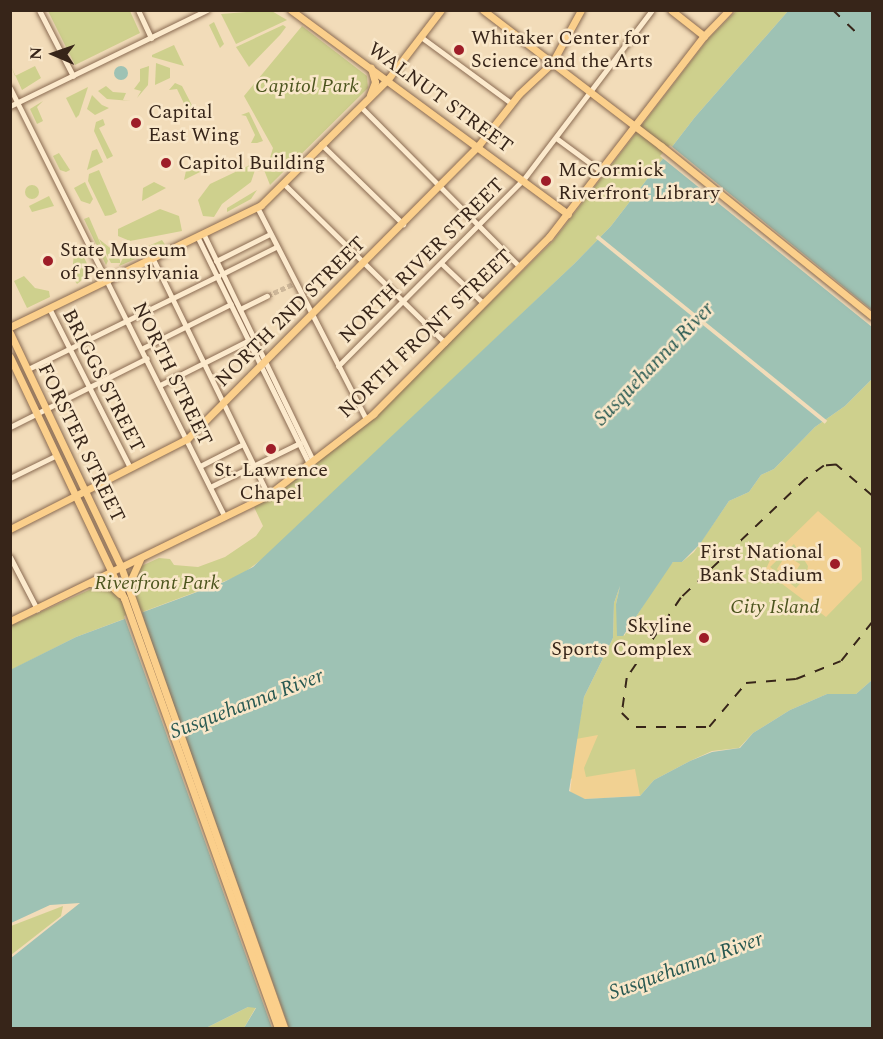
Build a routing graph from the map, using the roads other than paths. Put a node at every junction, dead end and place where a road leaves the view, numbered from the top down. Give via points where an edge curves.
1 (39, 10) edge
2 (138, 10) edge
3 (207, 10) edge
4 (291, 10) edge
5 (307, 10) edge
6 (441, 10) edge
7 (483, 10) edge
8 (581, 10) edge
9 (652, 10) edge
10 (670, 10) edge
11 (729, 10) edge
12 (301, 18) junction
13 (421, 36) junction
14 (704, 36) junction
15 (151, 38) junction
16 (552, 63) junction
17 (371, 68) junction
18 (73, 76) junction
19 (388, 79) junction
20 (10, 88) edge
21 (591, 91) junction
22 (368, 100) junction
23 (18, 103) junction
24 (511, 103) junction
25 (10, 106) edge
26 (361, 107) junction
27 (636, 127) junction
28 (556, 138) junction
29 (321, 144) junction
30 (478, 146) junction
31 (601, 171) junction
32 (523, 180) junction
33 (284, 184) junction
34 (440, 186) junction
35 (257, 207) junction
36 (568, 214) junction
37 (403, 224) junction
38 (480, 227) junction
39 (270, 234) junction
40 (200, 235) junction
41 (276, 247) junction
42 (153, 259) junction
43 (216, 261) junction
44 (364, 262) junction
45 (442, 264) junction
46 (519, 266) junction
47 (220, 275) junction
48 (109, 280) junction
49 (267, 296) tunnel mouth
50 (172, 299) junction
51 (403, 303) junction
52 (483, 303) junction
53 (231, 304) junction
54 (50, 308) junction
55 (240, 309) junction
56 (311, 315) junction
57 (873, 316) edge
58 (129, 320) junction
59 (10, 327) edge
60 (184, 327) junction
61 (10, 333) edge
62 (249, 340) junction
63 (446, 343) junction
64 (70, 348) junction
65 (142, 348) junction
66 (10, 357) edge
67 (147, 358) junction
68 (203, 363) junction
69 (263, 363) junction
70 (338, 366) junction
71 (28, 369) junction
72 (160, 385) junction
73 (90, 387) junction
74 (223, 403) junction
75 (47, 409) junction
76 (38, 414) junction
77 (366, 419) junction
78 (10, 427) edge
79 (187, 439) junction
80 (300, 443) junction
81 (243, 444) junction
82 (58, 454) junction
83 (311, 462) junction
84 (254, 465) junction
85 (200, 466) junction
86 (130, 468) junction
87 (10, 478) edge
88 (210, 487) junction
89 (87, 490) junction
90 (78, 495) junction
91 (268, 495) junction
92 (224, 516) junction
93 (10, 529) edge
94 (10, 557) edge
95 (142, 557) junction
96 (121, 567) junction
97 (113, 571) junction
98 (87, 584) junction
99 (127, 595) junction
100 (131, 606) junction
101 (37, 609) junction
102 (10, 621) edge
103 (278, 1029) edge
104 (284, 1029) edge

1 - 18 street
2 - 15 street
3 - 15 street
4 - 12 main road, WALNUT STREET
5 - 12 main road
6 - 13 main road
7 - 16 main road
8 - 16 main road, NORTH 2ND STREET
9 - 21 street, NORTH RIVER STREET
10 - 14 main road
11 - 14 main road, NORTH FRONT STREET
12 - 17 main road, WALNUT STREET
13 - 19 main road
13 - 24 street
14 - 27 main road, NORTH FRONT STREET
15 - 18 street
16 - 21 main road
16 - 24 main road, NORTH 2ND STREET
17 - 19 main road, WALNUT STREET
17 - 22 main road via 375,82
18 - 23 street
19 - 22 main road
19 - 30 main road, WALNUT STREET
20 - 23 street, NORTH STREET
21 - 27 main road
21 - 28 street, NORTH RIVER STREET
22 - 26 main road
23 - 25 street
23 - 48 street, NORTH STREET via 102,278
24 - 30 main road, NORTH 2ND STREET
26 - 29 main road
26 - 34 street
27 - 31 main road, NORTH FRONT STREET
27 - 57 main road
28 - 31 street
28 - 32 street, NORTH RIVER STREET
29 - 33 main road
29 - 37 street
30 - 32 main road, WALNUT STREET
30 - 34 main road, NORTH 2ND STREET
31 - 36 main road, NORTH FRONT STREET
32 - 36 main road, WALNUT STREET
32 - 38 street, NORTH RIVER STREET
33 - 35 main road
33 - 44 street
34 - 37 main road, NORTH 2ND STREET
34 - 38 street
35 - 39 street
35 - 40 main road
36 - 46 main road, NORTH FRONT STREET
37 - 44 main road, NORTH 2ND STREET
38 - 45 street, NORTH RIVER STREET
38 - 46 street
39 - 41 street
39 - 43 street
40 - 42 main road
40 - 43 street
40 - 47 street
41 - 47 street
41 - 56 street
42 - 48 main road
42 - 50 street
43 - 47 street
44 - 51 street
44 - 56 main road, NORTH 2ND STREET
45 - 51 street, NORTH RIVER STREET
45 - 52 street
46 - 52 main road, NORTH FRONT STREET
47 - 50 street
47 - 53 street
47 - 55 street
48 - 54 main road
48 - 58 street, NORTH STREET
49 - 55 street
50 - 58 street
50 - 60 street
51 - 63 street
51 - 70 street, NORTH RIVER STREET
52 - 63 main road, NORTH FRONT STREET
53 - 60 street
53 - 62 street
54 - 59 main road
54 - 64 street, BRIGGS STREET
55 - 69 street
56 - 69 main road, NORTH 2ND STREET
56 - 70 street
58 - 64 street
58 - 65 street, NORTH STREET
60 - 65 street
60 - 68 street
61 - 71 main road, FORSTER STREET
62 - 68 street
62 - 69 street
63 - 77 main road, NORTH FRONT STREET
64 - 71 street
64 - 73 street, BRIGGS STREET
65 - 67 street, NORTH STREET
66 - 76 main road, FORSTER STREET
67 - 72 street, NORTH STREET
67 - 73 street
68 - 72 street
68 - 74 street
69 - 74 main road, NORTH 2ND STREET
69 - 80 street
69 - 83 street
70 - 77 street
71 - 75 main road, FORSTER STREET
72 - 79 street, NORTH STREET
73 - 75 street
73 - 86 street, BRIGGS STREET
74 - 79 main road, NORTH 2ND STREET
74 - 81 street
75 - 76 street
75 - 89 main road, FORSTER STREET
76 - 78 street
76 - 82 main road, FORSTER STREET
77 - 83 main road, NORTH FRONT STREET
79 - 85 street, NORTH STREET
79 - 86 main road, NORTH 2ND STREET
80 - 83 street
80 - 84 street
81 - 84 street
81 - 85 street
82 - 87 street
82 - 90 main road, FORSTER STREET
83 - 91 main road, NORTH FRONT STREET
84 - 88 street
84 - 91 street
85 - 88 street, NORTH STREET
86 - 89 main road, NORTH 2ND STREET
88 - 92 street, NORTH STREET
89 - 90 main road, NORTH 2ND STREET
89 - 96 main road, FORSTER STREET
90 - 93 main road, NORTH 2ND STREET
90 - 97 main road, FORSTER STREET
91 - 92 main road, NORTH FRONT STREET
92 - 95 main road, NORTH FRONT STREET
94 - 101 street
95 - 96 main road, NORTH FRONT STREET
95 - 99 main road via 130,574
96 - 97 main road, NORTH FRONT STREET
96 - 99 main road, FORSTER STREET
97 - 98 main road, NORTH FRONT STREET
97 - 99 main road, FORSTER STREET
98 - 99 main road via 111,586
98 - 101 main road, NORTH FRONT STREET
99 - 100 main road
100 - 103 main road
100 - 104 main road
101 - 102 main road, NORTH FRONT STREET

